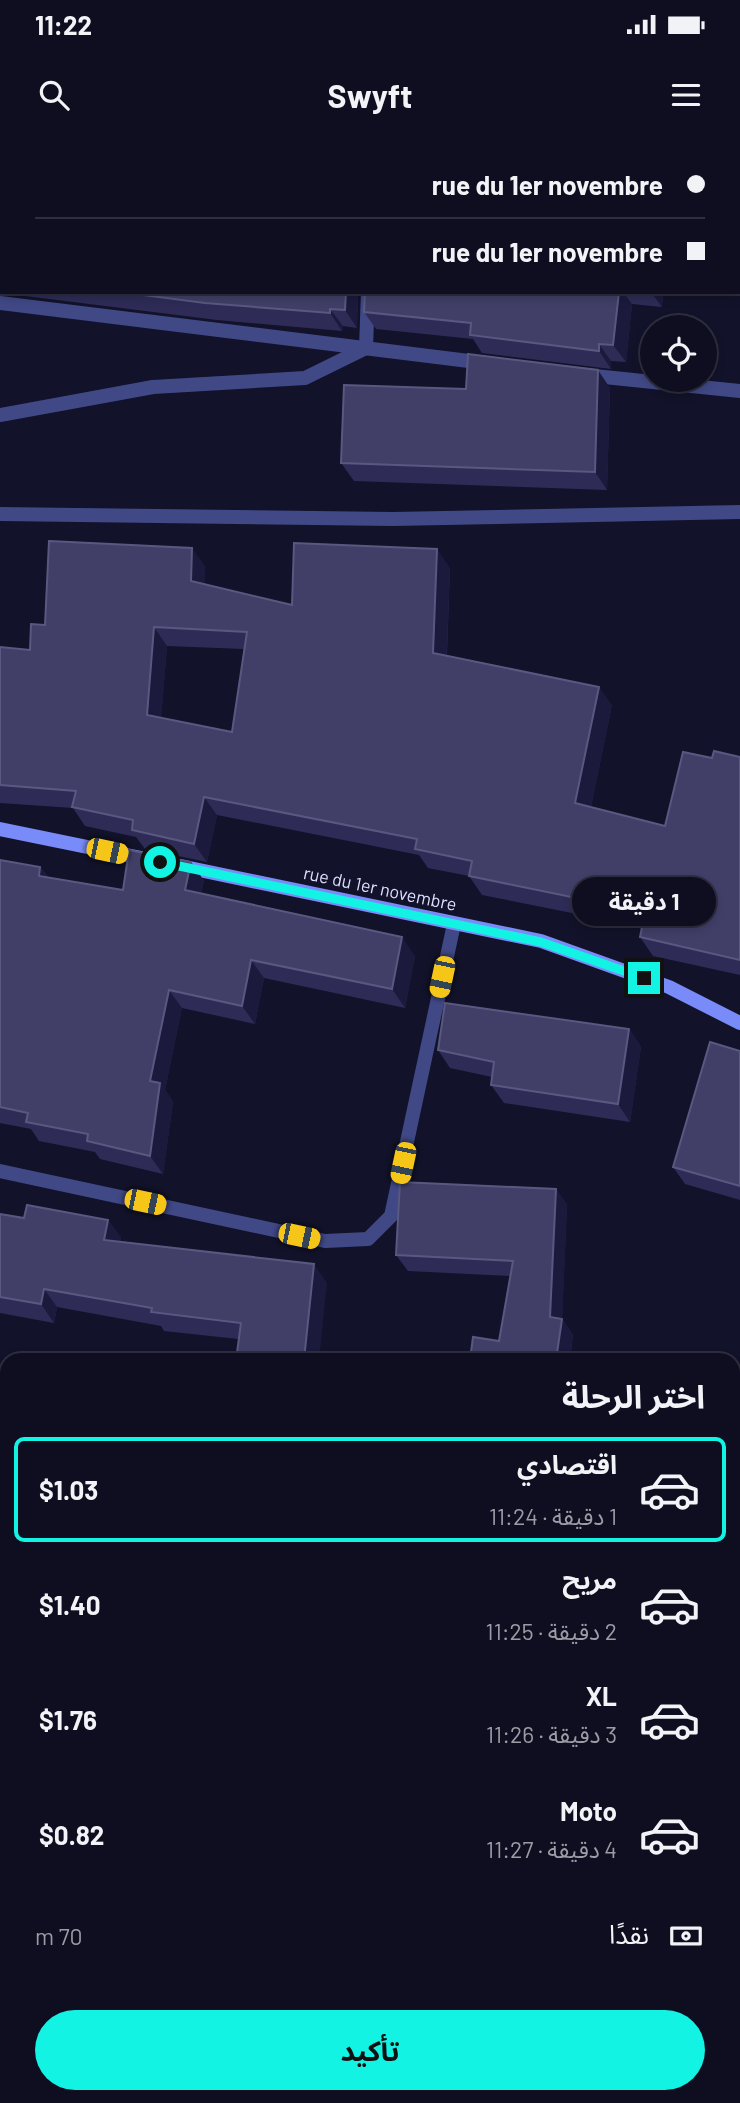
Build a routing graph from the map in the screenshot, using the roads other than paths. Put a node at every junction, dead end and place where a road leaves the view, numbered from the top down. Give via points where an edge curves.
1 (369, 294) edge
2 (0, 303) edge
3 (366, 348) junction
4 (505, 365) edge
5 (574, 374) edge
6 (740, 391) edge
7 (0, 415) edge
8 (740, 512) edge
9 (0, 514) edge
10 (0, 829) edge
11 (454, 924) junction
12 (740, 1023) edge
13 (0, 1171) edge

1 - 3 street
2 - 3 street
3 - 4 street
3 - 7 street via 305,378 153,387
5 - 6 street
8 - 9 street via 393,519
10 - 11 main road, rue du 1er novembre
11 - 12 main road, rue du 1er novembre via 541,942 669,986
11 - 13 street via 391,1216 368,1239 325,1241

